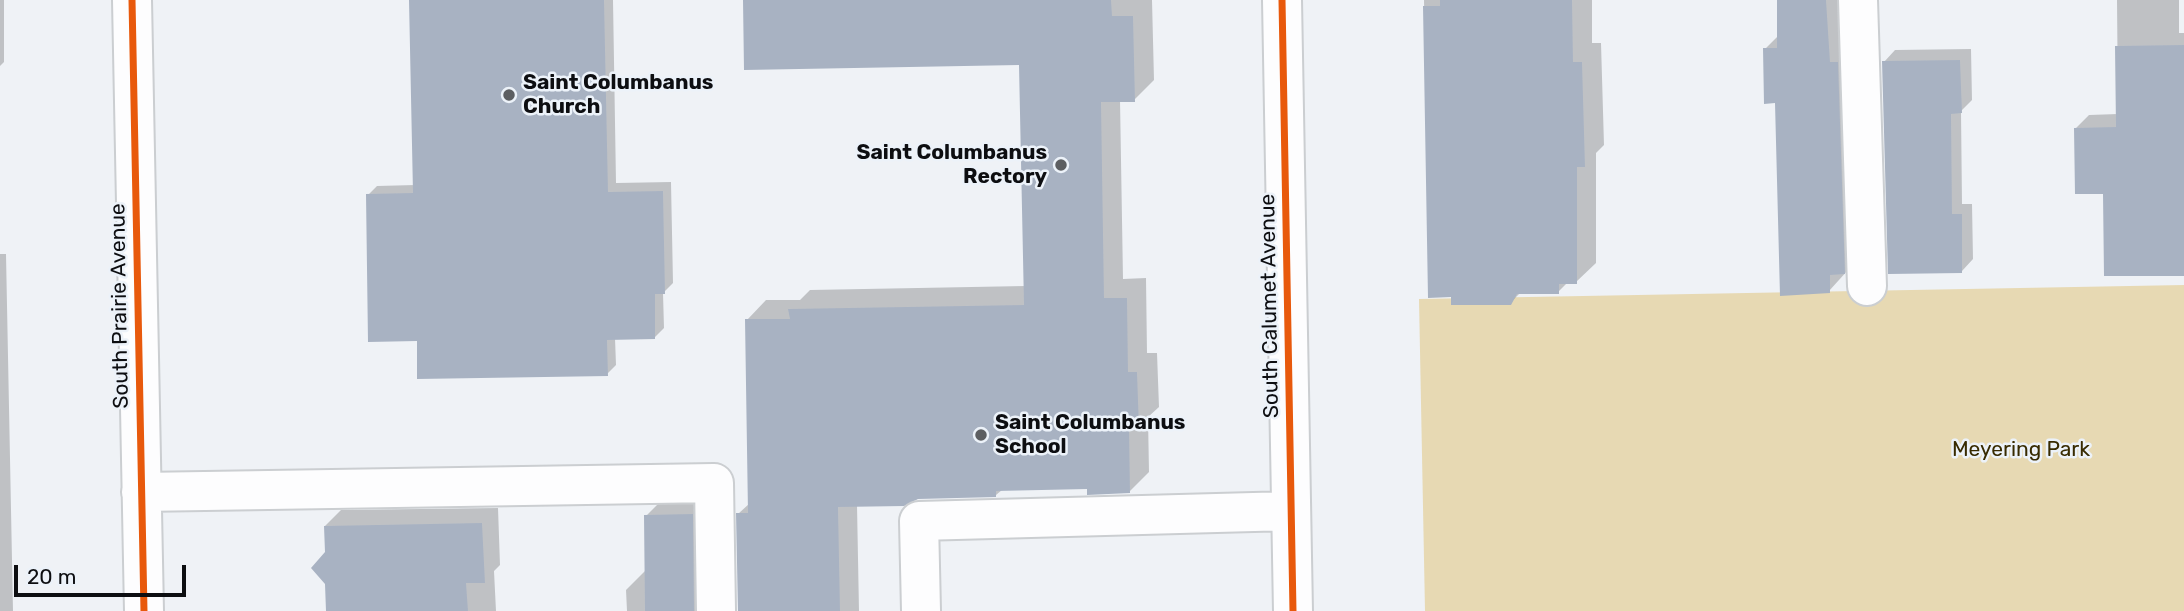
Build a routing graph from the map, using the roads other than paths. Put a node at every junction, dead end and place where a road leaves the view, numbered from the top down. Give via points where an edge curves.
1 (132, 0) edge
2 (1282, 0) edge
3 (1858, 0) edge
4 (1867, 286) dead end
5 (141, 492) junction
6 (1291, 511) junction
7 (144, 611) edge
8 (716, 611) edge
9 (921, 611) edge
10 (1293, 611) edge

1 - 5 street, South Prairie Avenue
2 - 6 street, South Calumet Avenue
3 - 4 street
5 - 7 street, South Prairie Avenue
5 - 8 street via 714,483
6 - 9 street via 919,521
6 - 10 street, South Calumet Avenue

